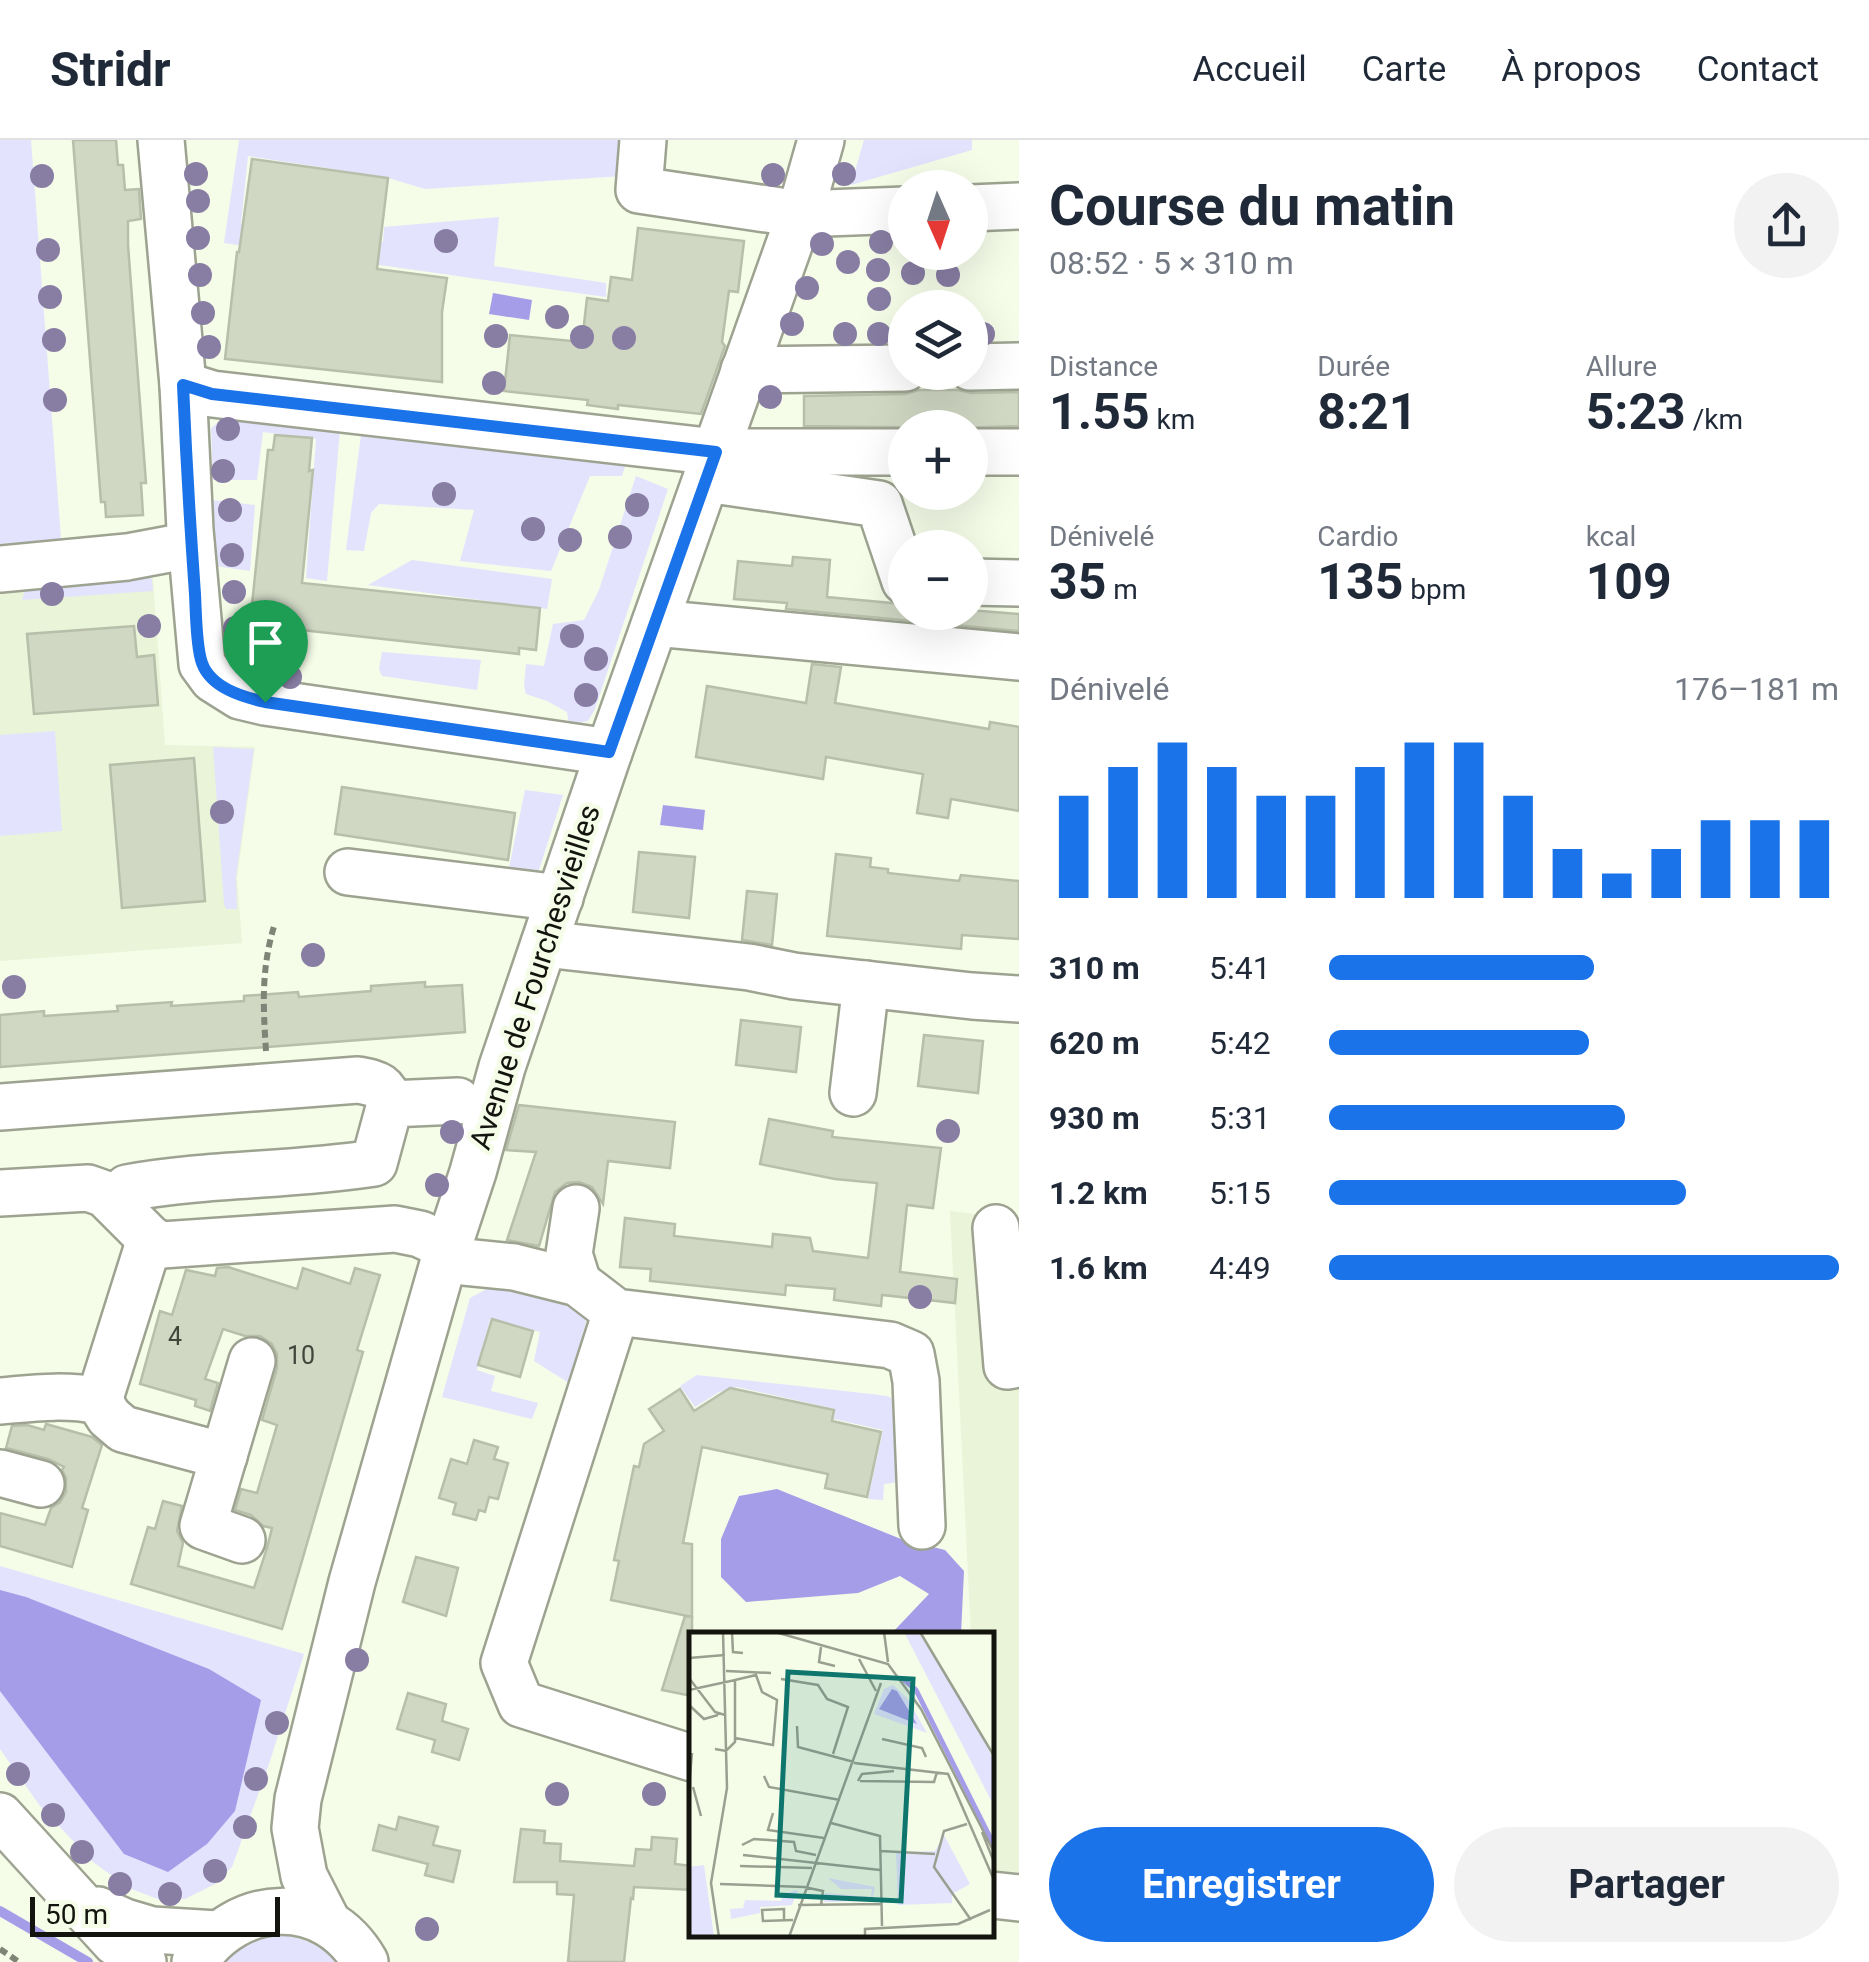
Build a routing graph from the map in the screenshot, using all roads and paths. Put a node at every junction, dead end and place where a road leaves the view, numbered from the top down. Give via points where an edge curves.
1 (161, 140) edge
2 (643, 140) edge
3 (821, 140) edge
4 (1019, 206) edge
5 (988, 207) edge
6 (888, 211) edge
7 (800, 214) junction
8 (1019, 366) edge
9 (988, 367) edge
10 (888, 368) edge
11 (744, 370) junction
12 (183, 385) junction
13 (988, 452) edge
14 (1019, 452) edge
15 (888, 453) edge
16 (711, 466) junction
17 (888, 531) edge
18 (191, 544) junction
19 (0, 569) edge
20 (988, 582) edge
21 (1019, 583) edge
22 (655, 623) junction
23 (1019, 657) edge
24 (609, 752) junction
25 (348, 872) dead end
26 (560, 898) junction
27 (275, 923) dead end
28 (544, 944) junction
29 (866, 984) junction
30 (1019, 999) edge
31 (266, 1067) dead end
32 (854, 1093) dead end
33 (458, 1101) dead end
34 (390, 1104) junction
35 (0, 1107) edge
36 (0, 1193) edge
37 (117, 1204) junction
38 (576, 1208) dead end
39 (996, 1228) dead end
40 (150, 1239) junction
41 (446, 1253) junction
42 (578, 1283) junction
43 (616, 1312) junction
44 (252, 1362) dead end
45 (1019, 1364) edge
46 (0, 1401) edge
47 (99, 1401) junction
48 (224, 1456) junction
49 (922, 1526) dead end
50 (242, 1540) dead end
51 (689, 1757) edge
52 (0, 1816) edge
53 (295, 1828) junction
54 (72, 1895) junction
55 (994, 1895) edge
56 (1019, 1898) edge
57 (256, 1914) junction
58 (328, 1924) junction
59 (206, 1948) edge
60 (0, 1950) edge
61 (20, 1962) edge
62 (144, 1962) edge
63 (365, 1962) edge

1 - 12 street
2 - 7 street via 639,190
3 - 7 street, Avenue de Fourchesvieilles
4 - 5 street
6 - 7 street
7 - 11 street, Avenue de Fourchesvieilles
8 - 9 street
10 - 11 street
11 - 16 street, Avenue de Fourchesvieilles
12 - 16 street
12 - 18 street
13 - 14 street
15 - 16 street
16 - 17 street via 879,504
16 - 22 street, Avenue de Fourchesvieilles
18 - 19 street
18 - 24 street via 202,664 212,679 240,696
20 - 21 street
22 - 23 street
22 - 24 street, Avenue de Fourchesvieilles
24 - 26 street, Avenue de Fourchesvieilles
25 - 26 street
26 - 28 street, Avenue de Fourchesvieilles
27 - 31 path via 262,995
28 - 29 street
28 - 41 street, Avenue de Fourchesvieilles
29 - 30 street
29 - 32 street
33 - 34 street
34 - 35 street via 386,1091 358,1080
34 - 37 street via 374,1162 167,1181 128,1188
36 - 37 street via 88,1188
37 - 40 street
38 - 42 street via 569,1254
39 - 45 street via 1008,1366
40 - 41 street via 162,1245 395,1229 420,1234
40 - 47 street
41 - 42 street
41 - 53 street, Avenue de Fourchesvieilles via 352,1582
42 - 43 street
43 - 49 street via 890,1344 910,1354
43 - 51 street via 504,1662 520,1704
44 - 48 street
46 - 47 street
47 - 48 street via 123,1429
48 - 50 street via 203,1526
52 - 54 street
53 - 57 street, Avenue de Fourchesvieilles
53 - 58 street, Avenue de Fourchesvieilles via 304,1876
54 - 59 street via 101,1912
54 - 62 street via 115,1942
55 - 56 street
57 - 58 street via 306,1914
57 - 59 street via 235,1922
58 - 63 street
60 - 61 path

